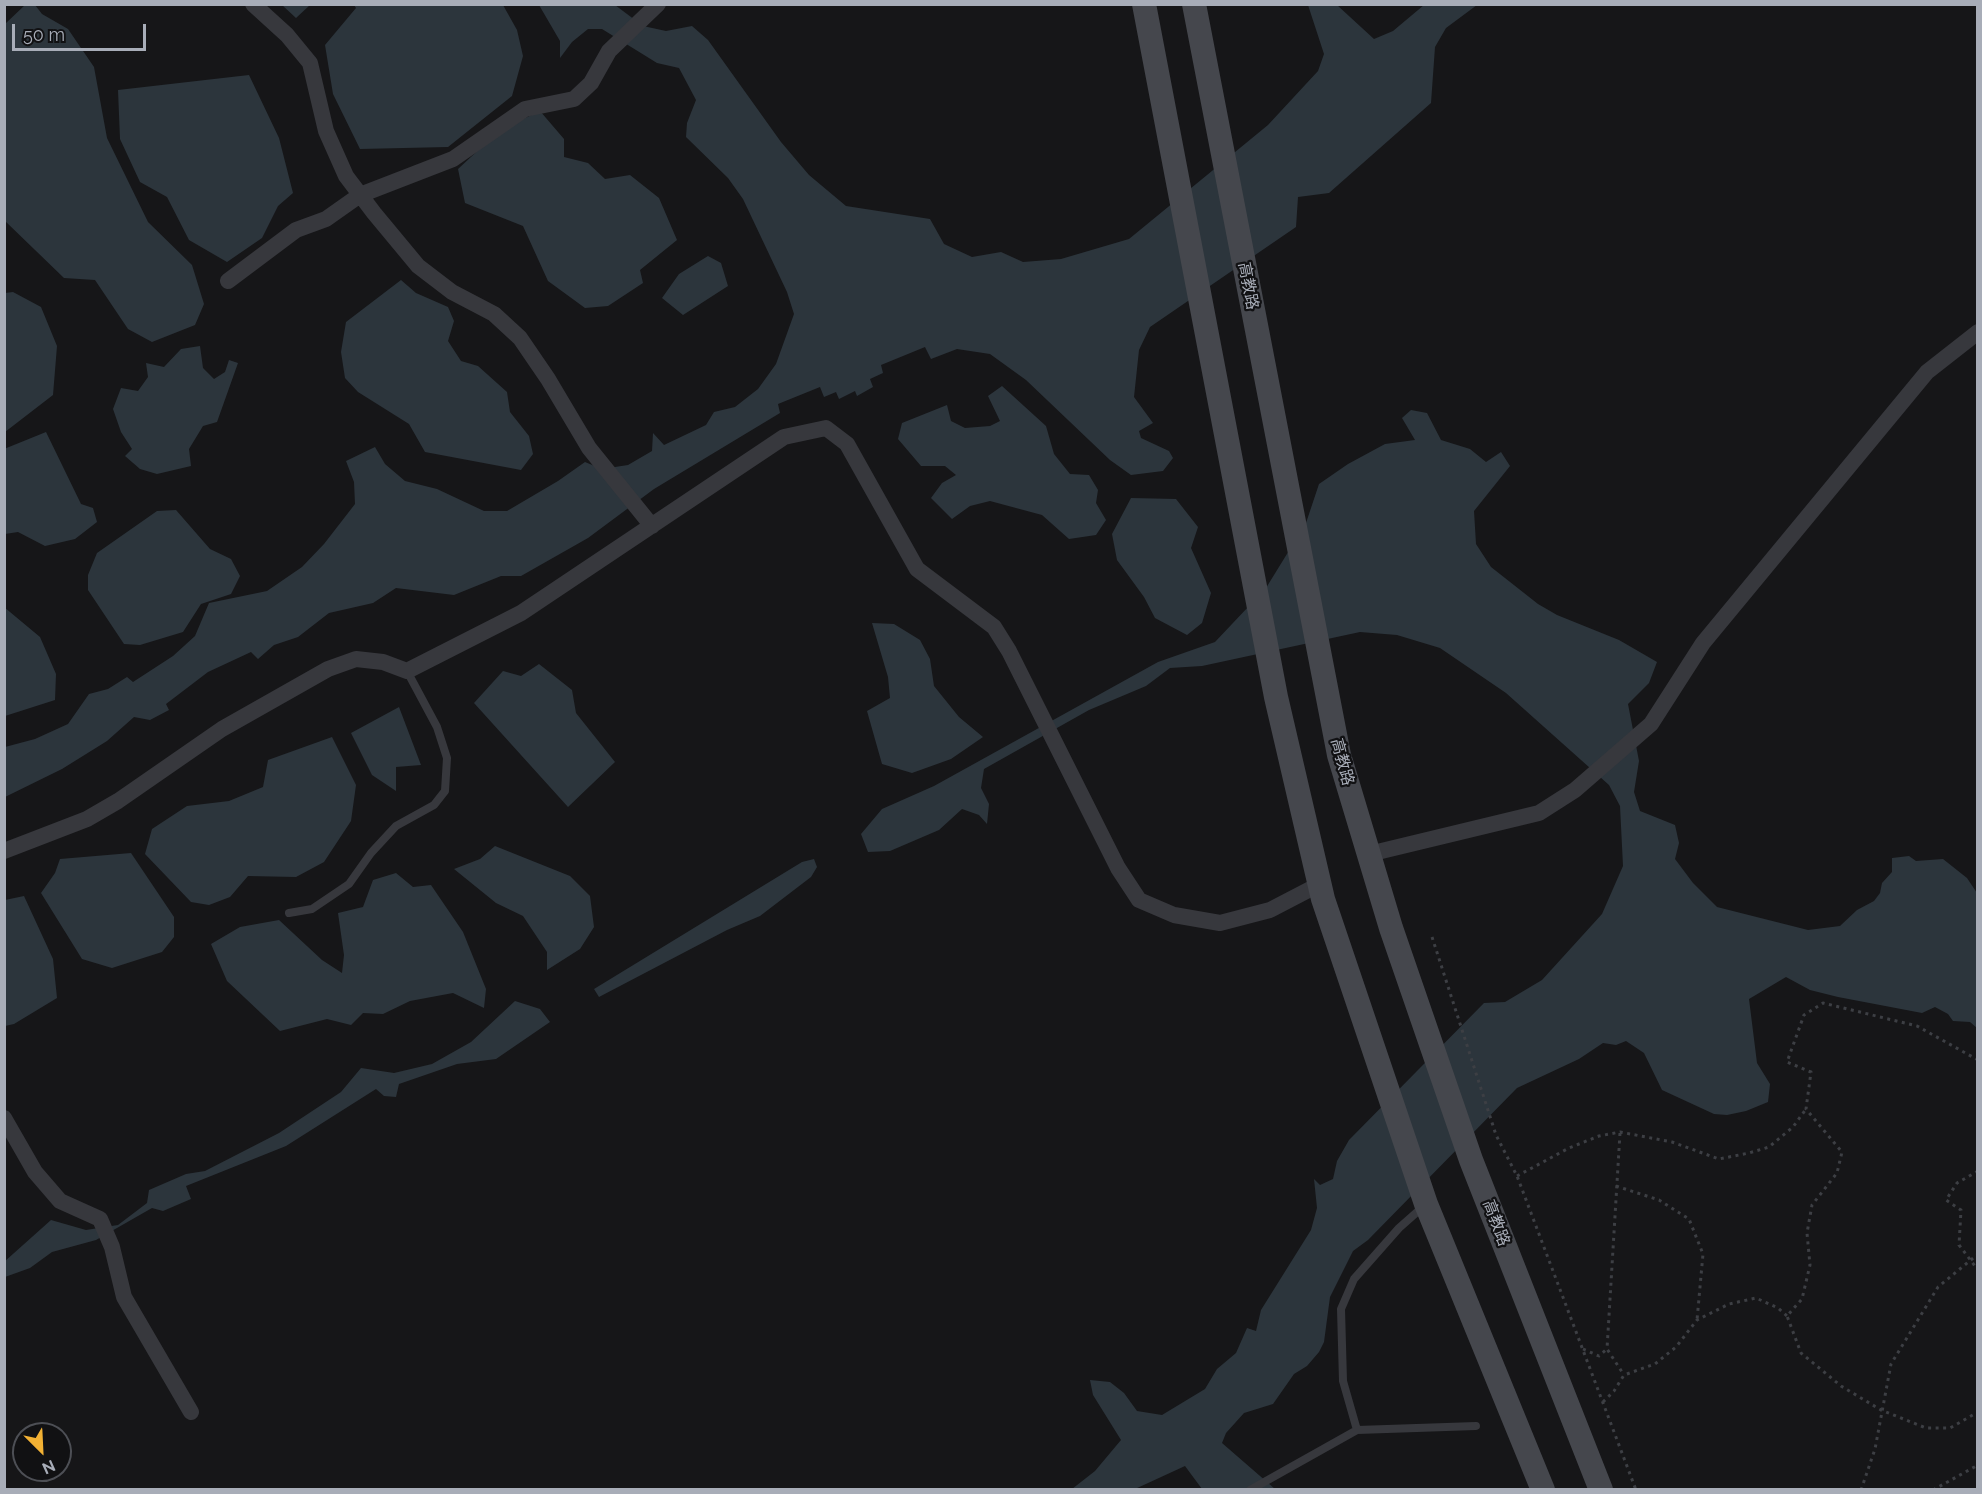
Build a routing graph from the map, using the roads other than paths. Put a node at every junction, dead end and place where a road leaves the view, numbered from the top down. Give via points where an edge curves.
1 (253, 4) edge
2 (658, 4) edge
3 (1144, 4) edge
4 (1194, 4) edge
5 (360, 195) junction
6 (228, 281) dead end
7 (1977, 332) edge
8 (652, 526) junction
9 (406, 671) junction
10 (4, 851) edge
11 (1369, 854) junction
12 (1320, 884) junction
13 (290, 913) dead end
14 (4, 1118) edge
15 (1426, 1204) junction
16 (191, 1412) dead end
17 (1476, 1426) dead end
18 (1357, 1430) junction
19 (1250, 1490) edge
20 (1543, 1490) edge
21 (1601, 1490) edge

1 - 5 street via 310,63 326,132 346,176
2 - 5 street via 609,51 591,83 574,99 525,109 453,159
3 - 12 main road via 1276,697
4 - 11 main road, 高教路 via 1339,754
5 - 6 street via 326,219 296,230
5 - 8 street via 418,266 452,292 494,314 520,339 589,448
7 - 11 street via 1927,372 1912,390 1703,643 1651,724 1575,790 1539,813
8 - 9 street via 521,613
8 - 12 street via 784,437 826,428 847,444 917,569 994,627 1010,651 1118,868 1139,900 1174,915 1220,923 1270,910
9 - 10 street via 384,662 356,659 328,669 222,729 87,819
9 - 13 lane via 437,726 447,758 445,791 434,805 396,826 349,884 312,909
11 - 21 main road, 高教路 via 1471,1160
12 - 15 main road via 1373,1054
14 - 16 street via 35,1172 60,1201 100,1218 112,1247 124,1297
15 - 18 lane via 1354,1279 1341,1309 1343,1381
15 - 20 main road
17 - 18 lane
18 - 19 lane

